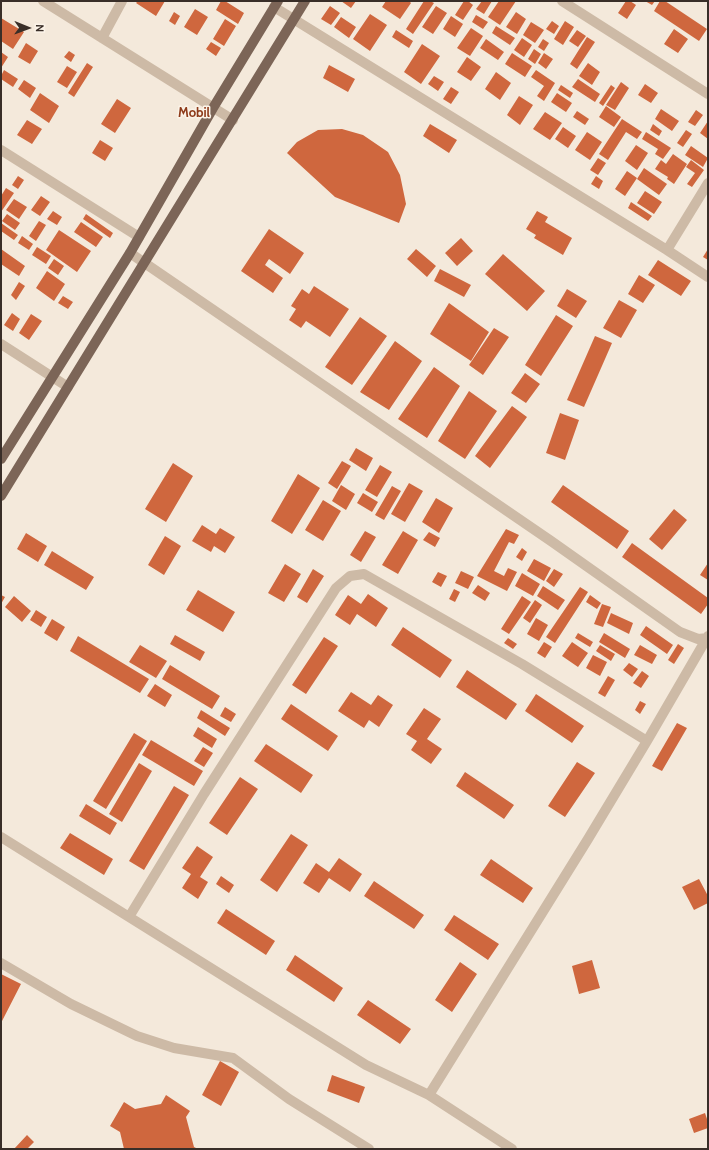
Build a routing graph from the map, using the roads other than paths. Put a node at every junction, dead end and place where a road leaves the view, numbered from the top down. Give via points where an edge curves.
1 (43, 1) edge
2 (122, 1) edge
3 (305, 1) edge
4 (562, 1) edge
5 (276, 4) edge
6 (294, 19) junction
7 (102, 38) junction
8 (708, 94) edge
9 (213, 108) junction
10 (233, 120) junction
11 (1, 150) edge
12 (708, 184) edge
13 (139, 237) junction
14 (667, 250) junction
15 (130, 253) junction
16 (145, 262) junction
17 (708, 277) edge
18 (1, 344) edge
19 (53, 377) junction
20 (68, 387) junction
21 (1, 459) edge
22 (1, 496) edge
23 (707, 638) edge
24 (648, 741) junction
25 (1, 837) edge
26 (129, 917) junction
27 (1, 963) edge
28 (429, 1095) junction
29 (369, 1149) edge
30 (512, 1149) edge

1 - 7 street
2 - 7 street
3 - 6 main road
4 - 8 street
5 - 6 street
5 - 9 main road
6 - 10 main road
6 - 14 street
7 - 9 street
9 - 10 street
9 - 13 main road
10 - 16 main road
11 - 13 street
12 - 14 street
13 - 15 main road
14 - 17 street
15 - 16 street
15 - 19 main road
16 - 20 main road
16 - 23 street via 680,632 698,639
18 - 19 street
19 - 20 street
19 - 21 main road
20 - 22 main road
23 - 24 street
24 - 26 street via 522,664 364,574 350,576 336,588 204,794
24 - 28 street
25 - 26 street
26 - 28 street via 366,1065
27 - 29 street via 71,1004 137,1036 174,1048 233,1058 289,1099
28 - 30 street

